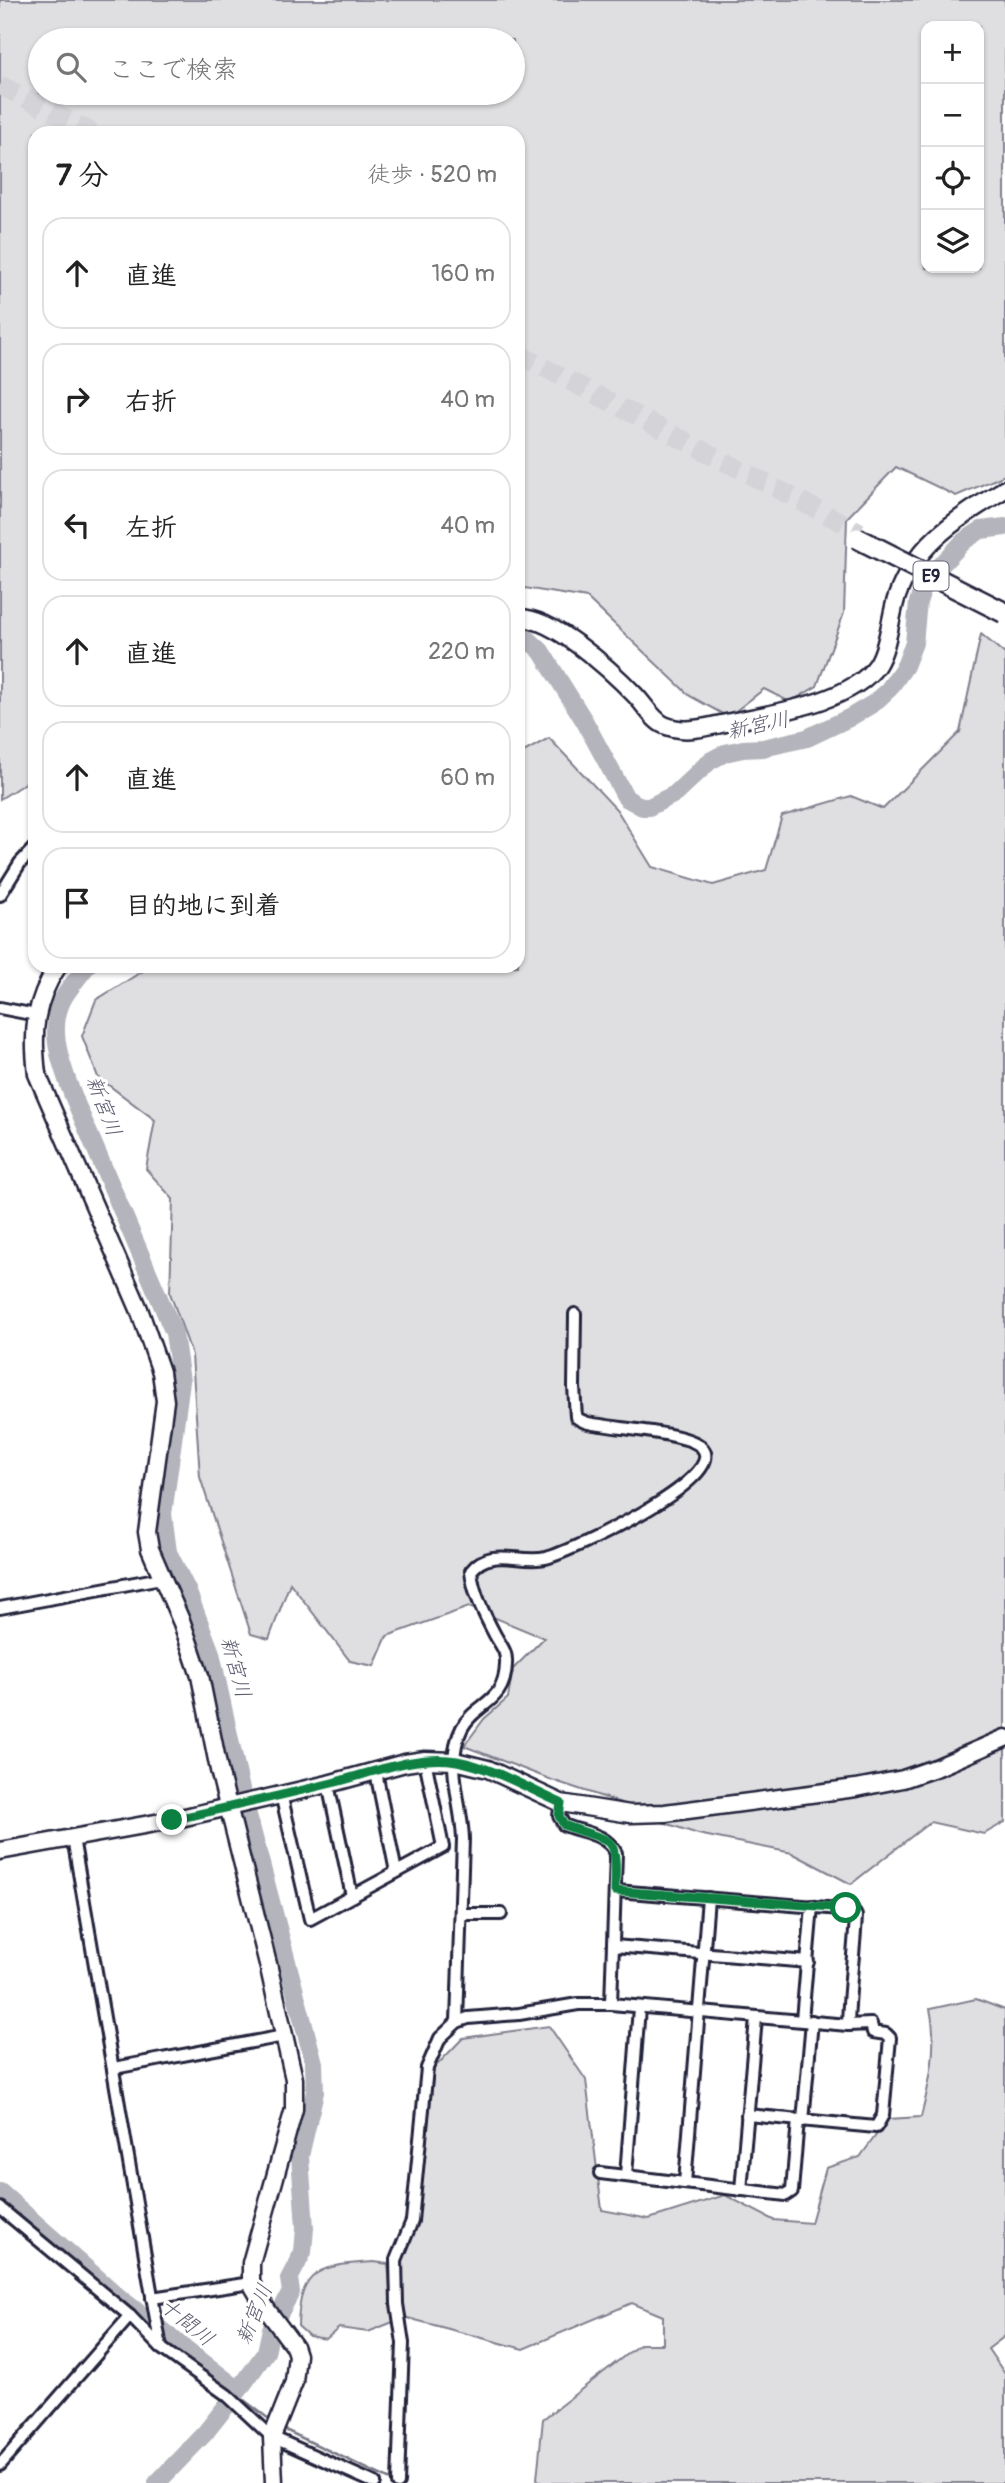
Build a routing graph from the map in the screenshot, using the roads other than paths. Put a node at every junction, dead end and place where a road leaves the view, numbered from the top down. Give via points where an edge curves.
1 (1005, 489) edge
2 (1005, 606) edge
3 (1005, 613) edge
4 (525, 617) edge
5 (28, 854) edge
6 (0, 895) edge
7 (54, 973) edge
8 (0, 1009) edge
9 (36, 1015) junction
10 (575, 1314) dead end
11 (161, 1578) junction
12 (0, 1608) edge
13 (1005, 1738) edge
14 (425, 1760) junction
15 (455, 1761) junction
16 (376, 1772) junction
17 (328, 1784) junction
18 (281, 1794) junction
19 (561, 1803) junction
20 (240, 1804) junction
21 (74, 1838) junction
22 (0, 1851) edge
23 (396, 1872) junction
24 (615, 1891) junction
25 (352, 1896) junction
26 (708, 1898) junction
27 (812, 1906) junction
28 (461, 1914) junction
29 (501, 1914) dead end
30 (614, 1946) junction
31 (703, 1954) junction
32 (808, 1962) junction
33 (611, 2004) junction
34 (639, 2008) junction
35 (698, 2012) junction
36 (756, 2018) junction
37 (807, 2021) junction
38 (457, 2022) junction
39 (848, 2025) junction
40 (284, 2036) junction
41 (114, 2068) junction
42 (747, 2115) junction
43 (801, 2120) junction
44 (600, 2173) dead end
45 (626, 2175) junction
46 (685, 2183) junction
47 (741, 2190) junction
48 (0, 2208) edge
49 (251, 2283) junction
50 (152, 2298) junction
51 (130, 2316) junction
52 (160, 2348) junction
53 (272, 2437) junction
54 (0, 2465) edge
55 (274, 2483) edge
56 (375, 2483) edge
57 (398, 2483) edge

1 - 4 street via 921,551 896,599 877,665 847,690 801,708 682,731 663,725 595,659 548,624
2 - 3 highway, E9, bridge via 859,535
5 - 6 street
7 - 9 street
8 - 9 street
9 - 11 street via 37,1074 139,1309 161,1372 165,1401 147,1532
10 - 15 street via 576,1417 614,1429 674,1435 695,1442 704,1449 705,1464 652,1508 569,1549 542,1559 499,1556 477,1563 471,1571 472,1586 506,1650 506,1666 496,1696 463,1726
11 - 12 street
11 - 20 street via 182,1623
13 - 19 street via 915,1775 856,1788 665,1813 630,1814
14 - 15 street
14 - 16 street
14 - 23 street via 443,1847
15 - 19 street via 488,1769
15 - 28 street via 453,1778 463,1827
16 - 17 street
16 - 23 street
17 - 18 street
17 - 25 street
18 - 20 street
18 - 25 street via 310,1919
19 - 24 street via 559,1816 564,1825 603,1837 612,1845
20 - 21 street
20 - 40 street
21 - 22 street
21 - 41 street
23 - 25 street
24 - 26 street
24 - 30 street
26 - 27 street
26 - 31 street
27 - 32 street
27 - 39 street via 846,1908 856,1916
28 - 29 street
28 - 38 street
30 - 31 street
30 - 33 street
31 - 32 street
31 - 35 street
32 - 37 street
33 - 34 street
33 - 38 street via 578,2004
34 - 35 street
34 - 45 street
35 - 36 street
35 - 46 street
36 - 37 street
36 - 42 street
37 - 39 street
37 - 43 street
38 - 57 street via 440,2038 427,2068 412,2221 396,2260 403,2343
39 - 43 street via 872,2024 873,2032 890,2038 883,2115 876,2127
40 - 41 street
40 - 49 street via 294,2079 294,2109 251,2263
41 - 50 street
42 - 43 street
42 - 47 street
43 - 47 street via 792,2191 786,2196
44 - 45 street
45 - 46 street
46 - 47 street
48 - 51 street
49 - 50 street
49 - 53 street via 297,2355 297,2371
50 - 52 street
51 - 52 street
51 - 54 street
52 - 53 street via 227,2395
53 - 55 street
53 - 56 street

